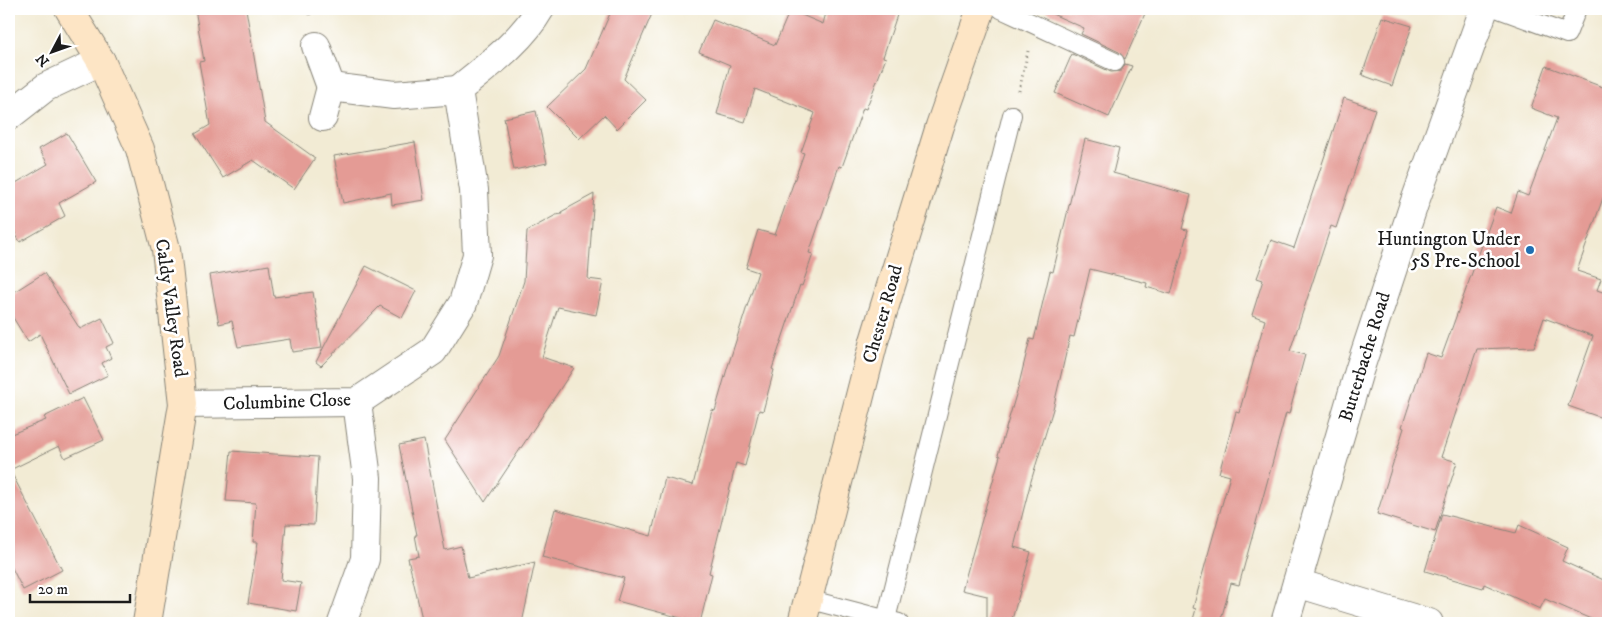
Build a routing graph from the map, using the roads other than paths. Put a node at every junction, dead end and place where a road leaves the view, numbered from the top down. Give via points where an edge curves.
1 (69, 9) edge
2 (540, 9) edge
3 (981, 9) edge
4 (1001, 9) edge
5 (1484, 9) edge
6 (1499, 9) edge
7 (1577, 9) edge
8 (316, 46) dead end
9 (101, 61) junction
10 (1115, 62) dead end
11 (331, 87) junction
12 (458, 90) junction
13 (9, 116) edge
14 (1012, 116) road end
15 (323, 117) dead end
16 (357, 402) junction
17 (183, 404) junction
18 (1297, 583) junction
19 (805, 611) edge
20 (892, 621) edge
21 (148, 623) edge
22 (342, 623) edge
23 (1285, 623) edge
24 (1429, 623) edge

1 - 9 street, Caldy Valley Road
2 - 12 street via 512,44
3 - 19 street, Chester Road via 940,126 874,341
4 - 10 lane
5 - 18 street, Butterbache Road via 1365,352
6 - 7 lane via 1567,34
8 - 11 street
9 - 13 street via 46,87
9 - 17 street, Caldy Valley Road via 140,149 166,250
11 - 12 street via 394,95
11 - 15 street
12 - 16 street, Columbine Close via 474,190 477,255 463,303 433,352
14 - 20 lane
16 - 17 street, Columbine Close
16 - 22 street via 367,478 365,560
17 - 21 street, Caldy Valley Road
18 - 23 street, Butterbache Road
18 - 24 street
19 - 20 lane

